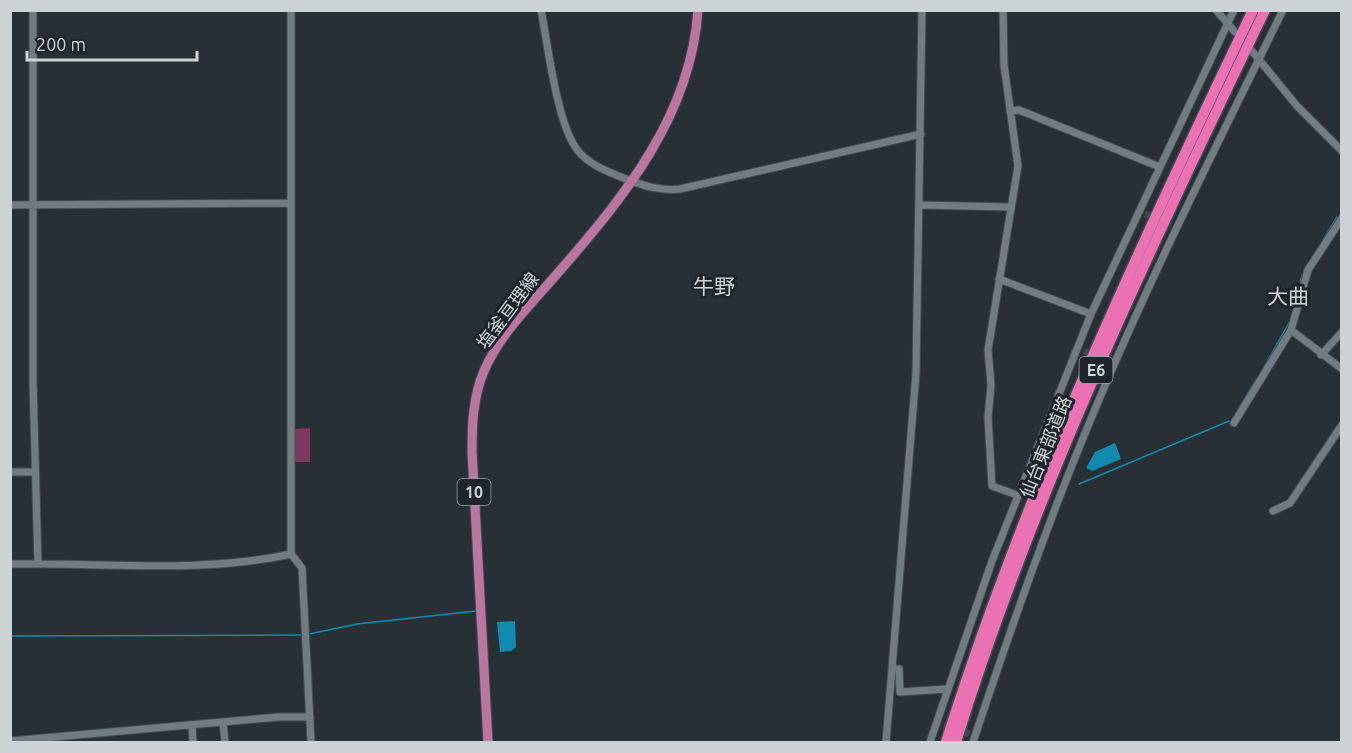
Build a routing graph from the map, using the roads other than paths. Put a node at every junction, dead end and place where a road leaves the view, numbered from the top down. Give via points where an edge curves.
1 (33, 10) edge
2 (291, 10) edge
3 (541, 10) edge
4 (698, 10) edge
5 (922, 10) edge
6 (1003, 10) edge
7 (1215, 10) edge
8 (1234, 10) edge
9 (1253, 10) edge
10 (1265, 10) edge
11 (1283, 10) edge
12 (1228, 23) junction
13 (1235, 32) dead end
14 (1252, 51) dead end
15 (1259, 59) junction
16 (1010, 111) junction
17 (921, 134) junction
18 (1341, 151) edge
19 (1160, 167) junction
20 (632, 181) junction
21 (291, 203) junction
22 (33, 204) junction
23 (10, 205) edge
24 (919, 205) junction
25 (1011, 207) junction
26 (1341, 218) edge
27 (1171, 224) tunnel mouth
28 (1179, 228) junction
29 (999, 279) junction
30 (1091, 314) junction
31 (1291, 330) junction
32 (1341, 332) edge
33 (1321, 355) junction
34 (1341, 369) edge
35 (1234, 423) dead end
36 (1341, 425) edge
37 (10, 472) edge
38 (35, 472) junction
39 (1017, 495) junction
40 (1273, 511) dead end
41 (291, 554) junction
42 (10, 564) edge
43 (38, 564) junction
44 (978, 602) junction
45 (986, 605) dead end
46 (892, 669) junction
47 (947, 689) junction
48 (310, 717) junction
49 (223, 722) junction
50 (192, 725) junction
51 (973, 737) edge
52 (10, 741) edge
53 (193, 742) edge
54 (225, 742) edge
55 (311, 742) edge
56 (488, 742) edge
57 (886, 742) edge
58 (930, 742) edge
59 (946, 742) edge
60 (956, 742) edge

1 - 22 street
2 - 21 street
3 - 20 street via 570,138 589,161
4 - 20 main road, 塩釜亘理線 / 10 via 680,93 659,141
5 - 17 street
6 - 16 street
7 - 12 street
8 - 12 street
9 - 59 highway, 仙台東部道路 / E6 via 1089,360 1009,559
10 - 60 highway, 仙台東部道路 / E6 via 1102,353 1036,514
11 - 15 street
12 - 13 street
12 - 19 street
14 - 15 street
15 - 18 street via 1310,121
15 - 28 street
16 - 19 street via 1018,110
16 - 25 street via 1018,166
17 - 20 street via 680,189 661,190
17 - 24 street
19 - 30 street via 1142,213
20 - 56 main road, 塩釜亘理線 / 10 via 506,334 484,371 473,411 471,452
21 - 22 street
21 - 41 street
22 - 23 street
22 - 38 street
24 - 25 street
24 - 46 street via 916,373
25 - 29 street
26 - 31 street via 1308,270
27 - 28 street
28 - 51 street via 1112,361 1011,613
29 - 30 street
29 - 39 street via 988,350 992,486
30 - 39 street via 1081,349
31 - 33 street
31 - 35 street
32 - 33 street
33 - 34 street
36 - 40 street via 1290,503
37 - 38 street
38 - 43 street
39 - 44 street
41 - 43 street via 252,562 212,564
41 - 48 street via 302,568
42 - 43 street
44 - 45 street
44 - 47 street
46 - 47 street via 899,669 900,692
46 - 57 street
47 - 58 street via 940,723
48 - 49 street
48 - 55 street
49 - 50 street
49 - 54 street
50 - 52 street
50 - 53 street

